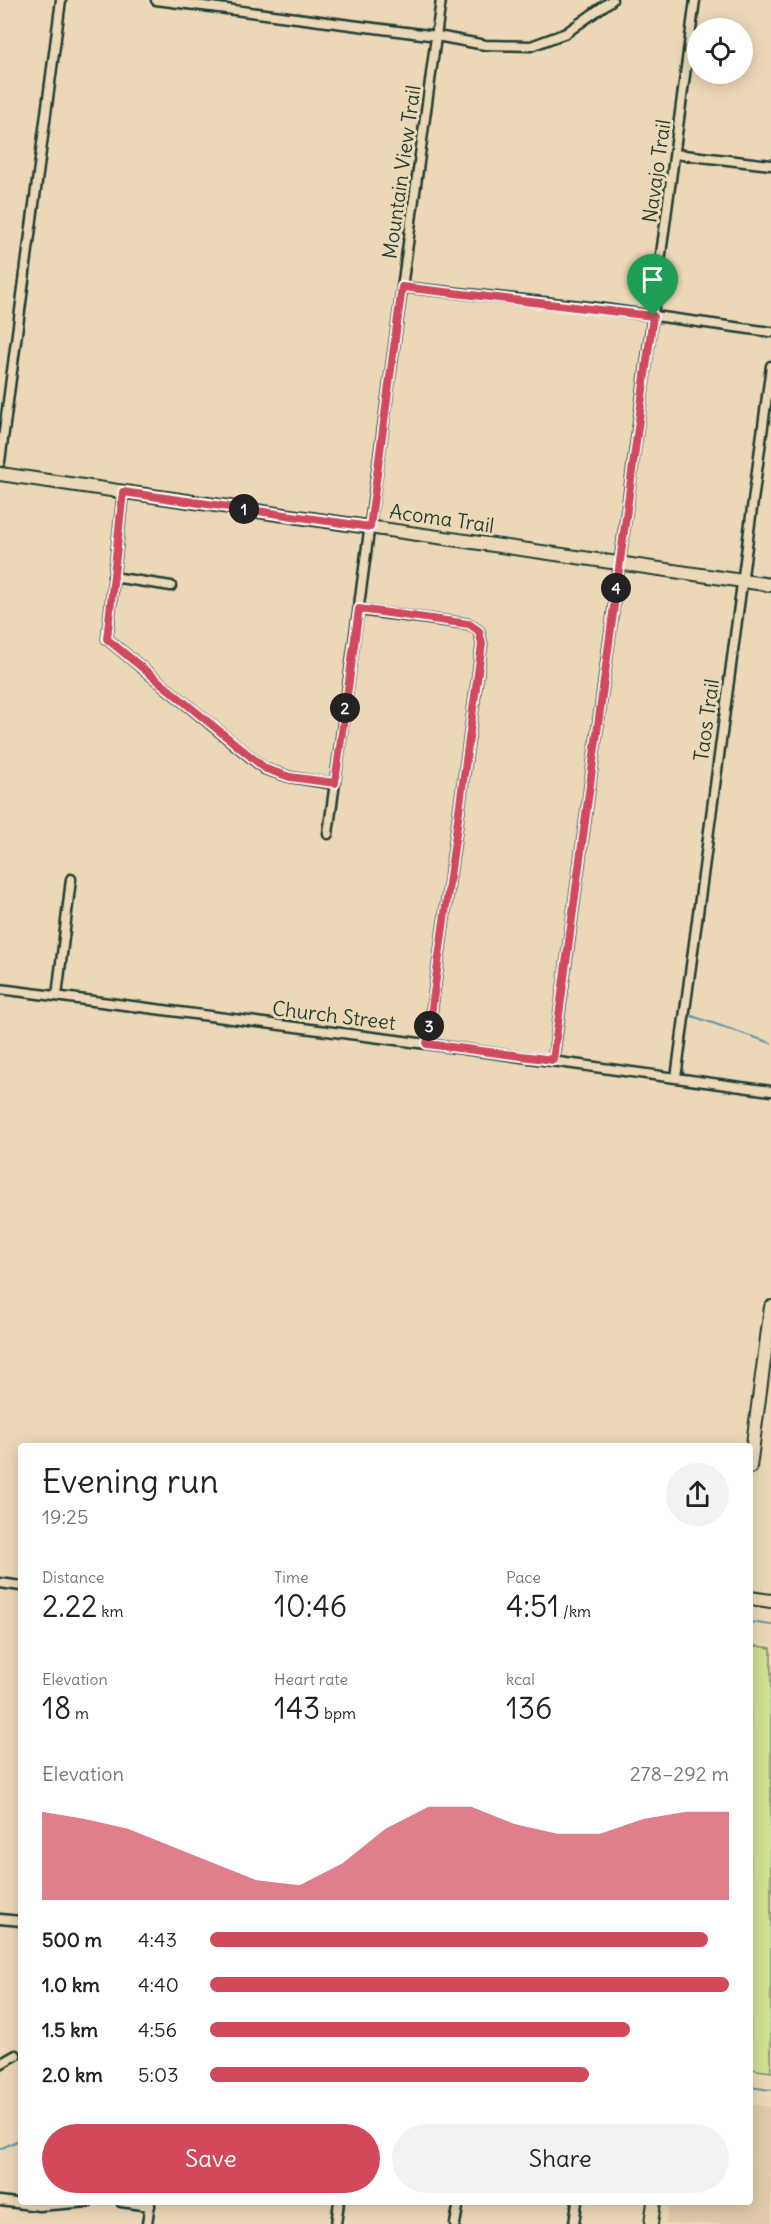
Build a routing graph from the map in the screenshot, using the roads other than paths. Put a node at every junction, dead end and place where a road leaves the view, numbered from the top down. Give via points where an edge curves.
1 (61, 0) edge
2 (156, 0) edge
3 (441, 0) edge
4 (612, 0) edge
5 (695, 0) edge
6 (436, 36) junction
7 (675, 154) junction
8 (771, 165) edge
9 (402, 287) junction
10 (653, 316) junction
11 (771, 332) edge
12 (771, 366) edge
13 (0, 462) edge
14 (0, 474) edge
15 (123, 492) junction
16 (370, 527) junction
17 (619, 563) junction
18 (113, 577) junction
19 (741, 580) junction
20 (771, 585) edge
21 (171, 586) dead end
22 (359, 609) junction
23 (335, 783) junction
24 (328, 834) dead end
25 (71, 879) dead end
26 (0, 989) edge
27 (57, 996) junction
28 (427, 1044) junction
29 (553, 1060) junction
30 (676, 1078) junction
31 (771, 1091) edge
32 (771, 1308) edge
33 (753, 1444) edge
34 (0, 1583) edge
35 (18, 1586) edge
36 (753, 1598) edge
37 (771, 1601) edge
38 (0, 1919) edge
39 (18, 1922) edge
40 (16, 2055) dead end
41 (0, 2064) edge
42 (0, 2201) edge
43 (18, 2203) edge
44 (31, 2205) edge
45 (51, 2205) edge
46 (150, 2205) edge
47 (339, 2205) edge
48 (458, 2205) edge
49 (577, 2205) edge
50 (654, 2205) edge
51 (147, 2224) edge
52 (336, 2224) edge
53 (455, 2224) edge
54 (574, 2224) edge
55 (651, 2224) edge

1 - 13 street
2 - 6 street
3 - 6 street, Mountain View Trail
4 - 6 street via 566,33 531,46 485,45
5 - 7 street, Navajo Trail
6 - 9 street, Mountain View Trail
7 - 8 street
7 - 10 street, Navajo Trail
9 - 10 street
9 - 16 street, Mountain View Trail
10 - 11 street
10 - 17 street, Navajo Trail
12 - 19 street, Taos Trail
14 - 15 street, Acoma Trail
15 - 16 street, Acoma Trail
15 - 18 street
16 - 17 street, Acoma Trail
16 - 22 street, Mountain View Trail
17 - 19 street, Acoma Trail
17 - 29 street, Navajo Trail
18 - 21 street
18 - 23 street via 107,639 266,769 290,777
19 - 20 street, Acoma Trail
19 - 30 street, Taos Trail
22 - 23 street, Mountain View Trail
22 - 28 street via 469,624 479,631 482,644
23 - 24 street, Mountain View Trail
25 - 27 street
26 - 27 street, Church Street
27 - 28 street, Church Street
28 - 29 street, Church Street
29 - 30 street, Church Street
30 - 31 street, Church Street
32 - 33 street
34 - 35 street
36 - 37 street
38 - 39 street
40 - 41 street
42 - 43 street
44 - 45 street
46 - 51 street
47 - 52 street
48 - 53 street
49 - 54 street
50 - 55 street

